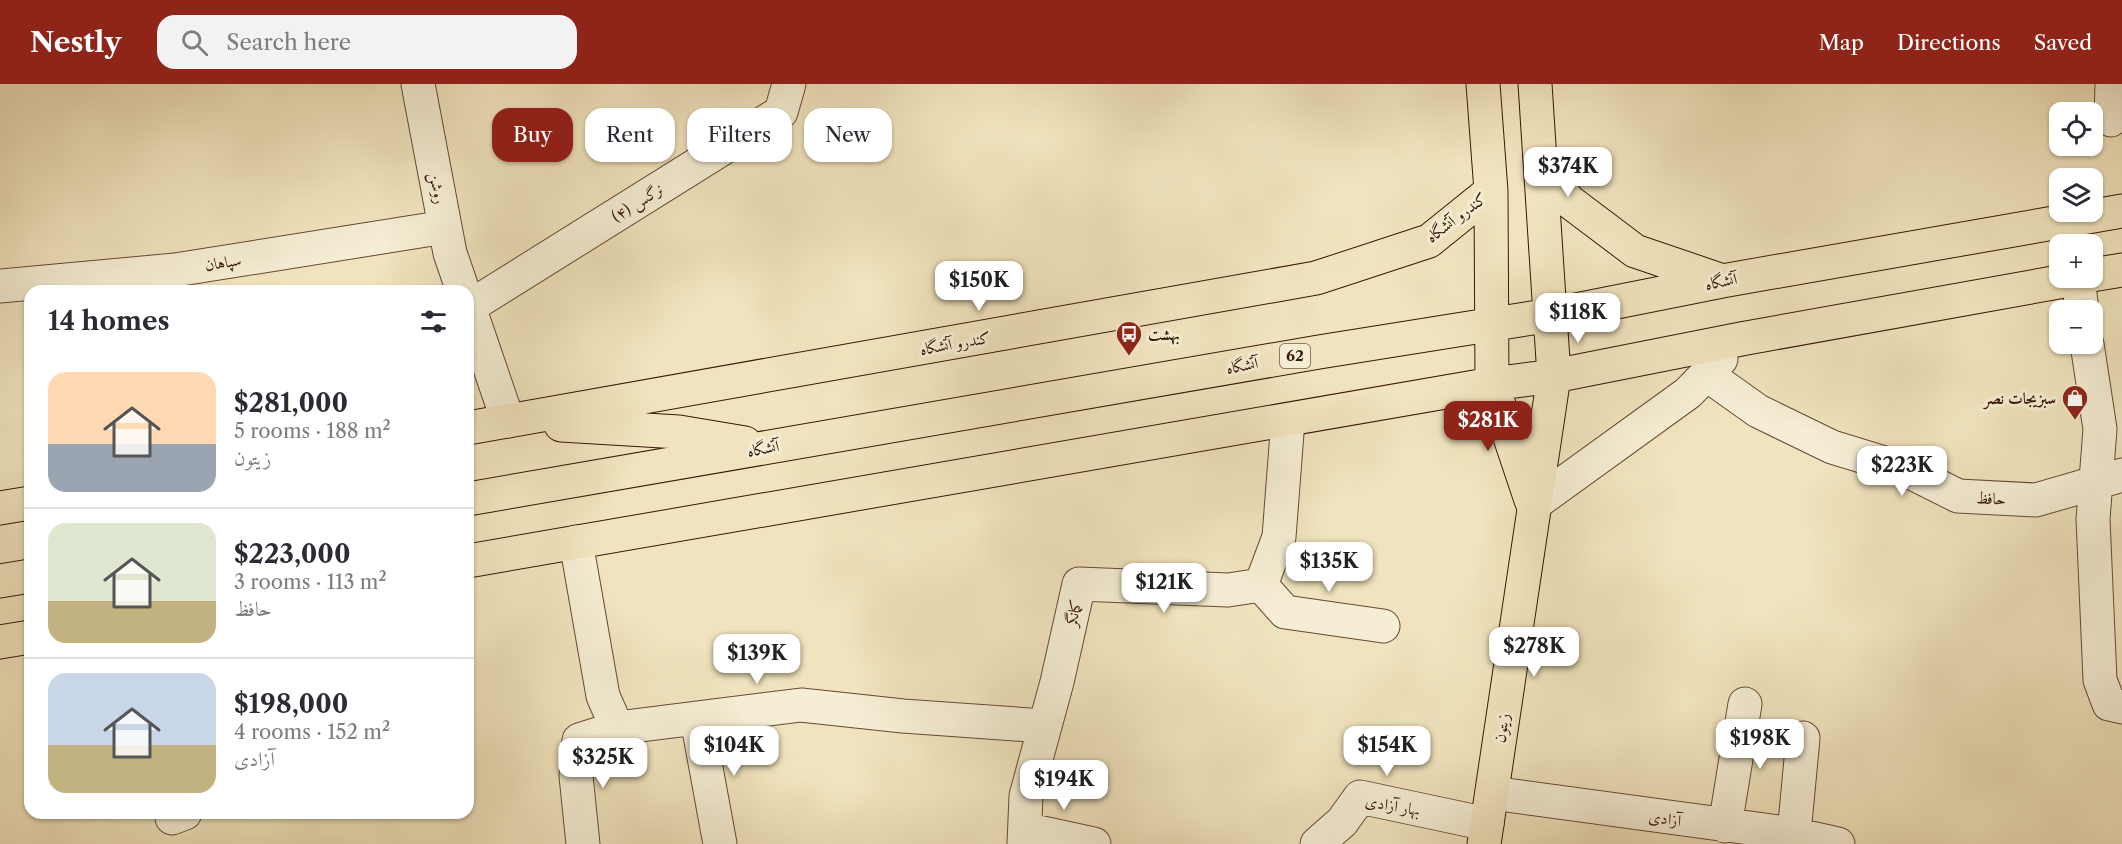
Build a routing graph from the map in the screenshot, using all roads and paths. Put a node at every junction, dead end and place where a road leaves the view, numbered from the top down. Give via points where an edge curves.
1 (418, 84) edge
2 (789, 84) edge
3 (1483, 84) edge
4 (1535, 84) edge
5 (2112, 84) edge
6 (2111, 120) dead end
7 (1539, 138) junction
8 (1491, 191) junction
9 (2122, 211) edge
10 (445, 227) junction
11 (2122, 270) edge
12 (2103, 273) edge
13 (1722, 281) junction
14 (2049, 283) edge
15 (461, 285) edge
16 (0, 286) edge
17 (474, 297) edge
18 (1551, 315) junction
19 (474, 321) edge
20 (1493, 324) junction
21 (1741, 339) junction
22 (2089, 354) edge
23 (1706, 374) junction
24 (1554, 376) junction
25 (1492, 384) junction
26 (1288, 420) junction
27 (508, 421) junction
28 (474, 427) edge
29 (770, 447) junction
30 (2108, 478) edge
31 (474, 498) edge
32 (24, 504) edge
33 (1533, 504) junction
34 (0, 508) edge
35 (576, 542) junction
36 (474, 560) edge
37 (24, 577) edge
38 (0, 581) edge
39 (1262, 585) junction
40 (1383, 626) dead end
41 (24, 638) edge
42 (0, 642) edge
43 (1745, 704) dead end
44 (2122, 707) edge
45 (696, 719) junction
46 (1045, 726) junction
47 (617, 728) junction
48 (1803, 738) dead end
49 (1488, 820) edge
50 (1725, 826) junction
51 (1794, 834) junction
52 (1024, 836) edge
53 (583, 844) edge
54 (720, 844) edge
55 (1094, 844) edge
56 (1317, 844) edge
57 (1838, 844) edge

1 - 10 street, روشن
2 - 17 street, نرگس (۴) via 781,111
3 - 8 main road
4 - 7 main road
5 - 6 street
7 - 13 main road via 1549,178 1570,202 1635,251
7 - 18 main road
8 - 20 main road
8 - 27 main road, کندرو آتشگاه via 1430,241 1316,278
9 - 13 main road, آتشگاه / 62
10 - 15 street, روشن
10 - 16 street, سپاهان via 175,270
11 - 12 main road
13 - 18 main road, آتشگاه / 62
14 - 21 main road
18 - 20 main road, آتشگاه / 62
18 - 24 main road, زیتون
19 - 27 street, روشن
20 - 25 main road
20 - 29 main road, آتشگاه / 62
21 - 23 street
21 - 24 main road
22 - 30 street
23 - 30 street, حافظ via 1758,411 1832,447 1904,469 1958,496 2036,500
23 - 33 street via 1688,393
24 - 25 main road
24 - 33 main road, زیتون
25 - 26 main road
25 - 33 main road, زیتون
26 - 35 main road
26 - 39 street via 1279,537
27 - 28 main road, کندرو آتشگاه
27 - 29 main road via 679,432
29 - 31 main road, آتشگاه / 62
30 - 44 street via 2093,519 2100,680 2109,704
32 - 34 main road
33 - 49 main road, زیتون
35 - 36 main road
35 - 47 street via 603,696
37 - 38 main road
39 - 40 street via 1285,612
39 - 46 street, کمانگر via 1227,590 1079,584
41 - 42 main road
43 - 50 street
45 - 46 street via 801,705
45 - 47 street
45 - 54 street
46 - 52 street, کمانگر via 1026,796
47 - 53 street via 579,740 576,776
48 - 51 street
49 - 50 street, آزادی
49 - 56 street, بهار آزادی via 1360,797 1342,822
50 - 51 street, آزادی
51 - 57 street, آزادی
52 - 55 street

